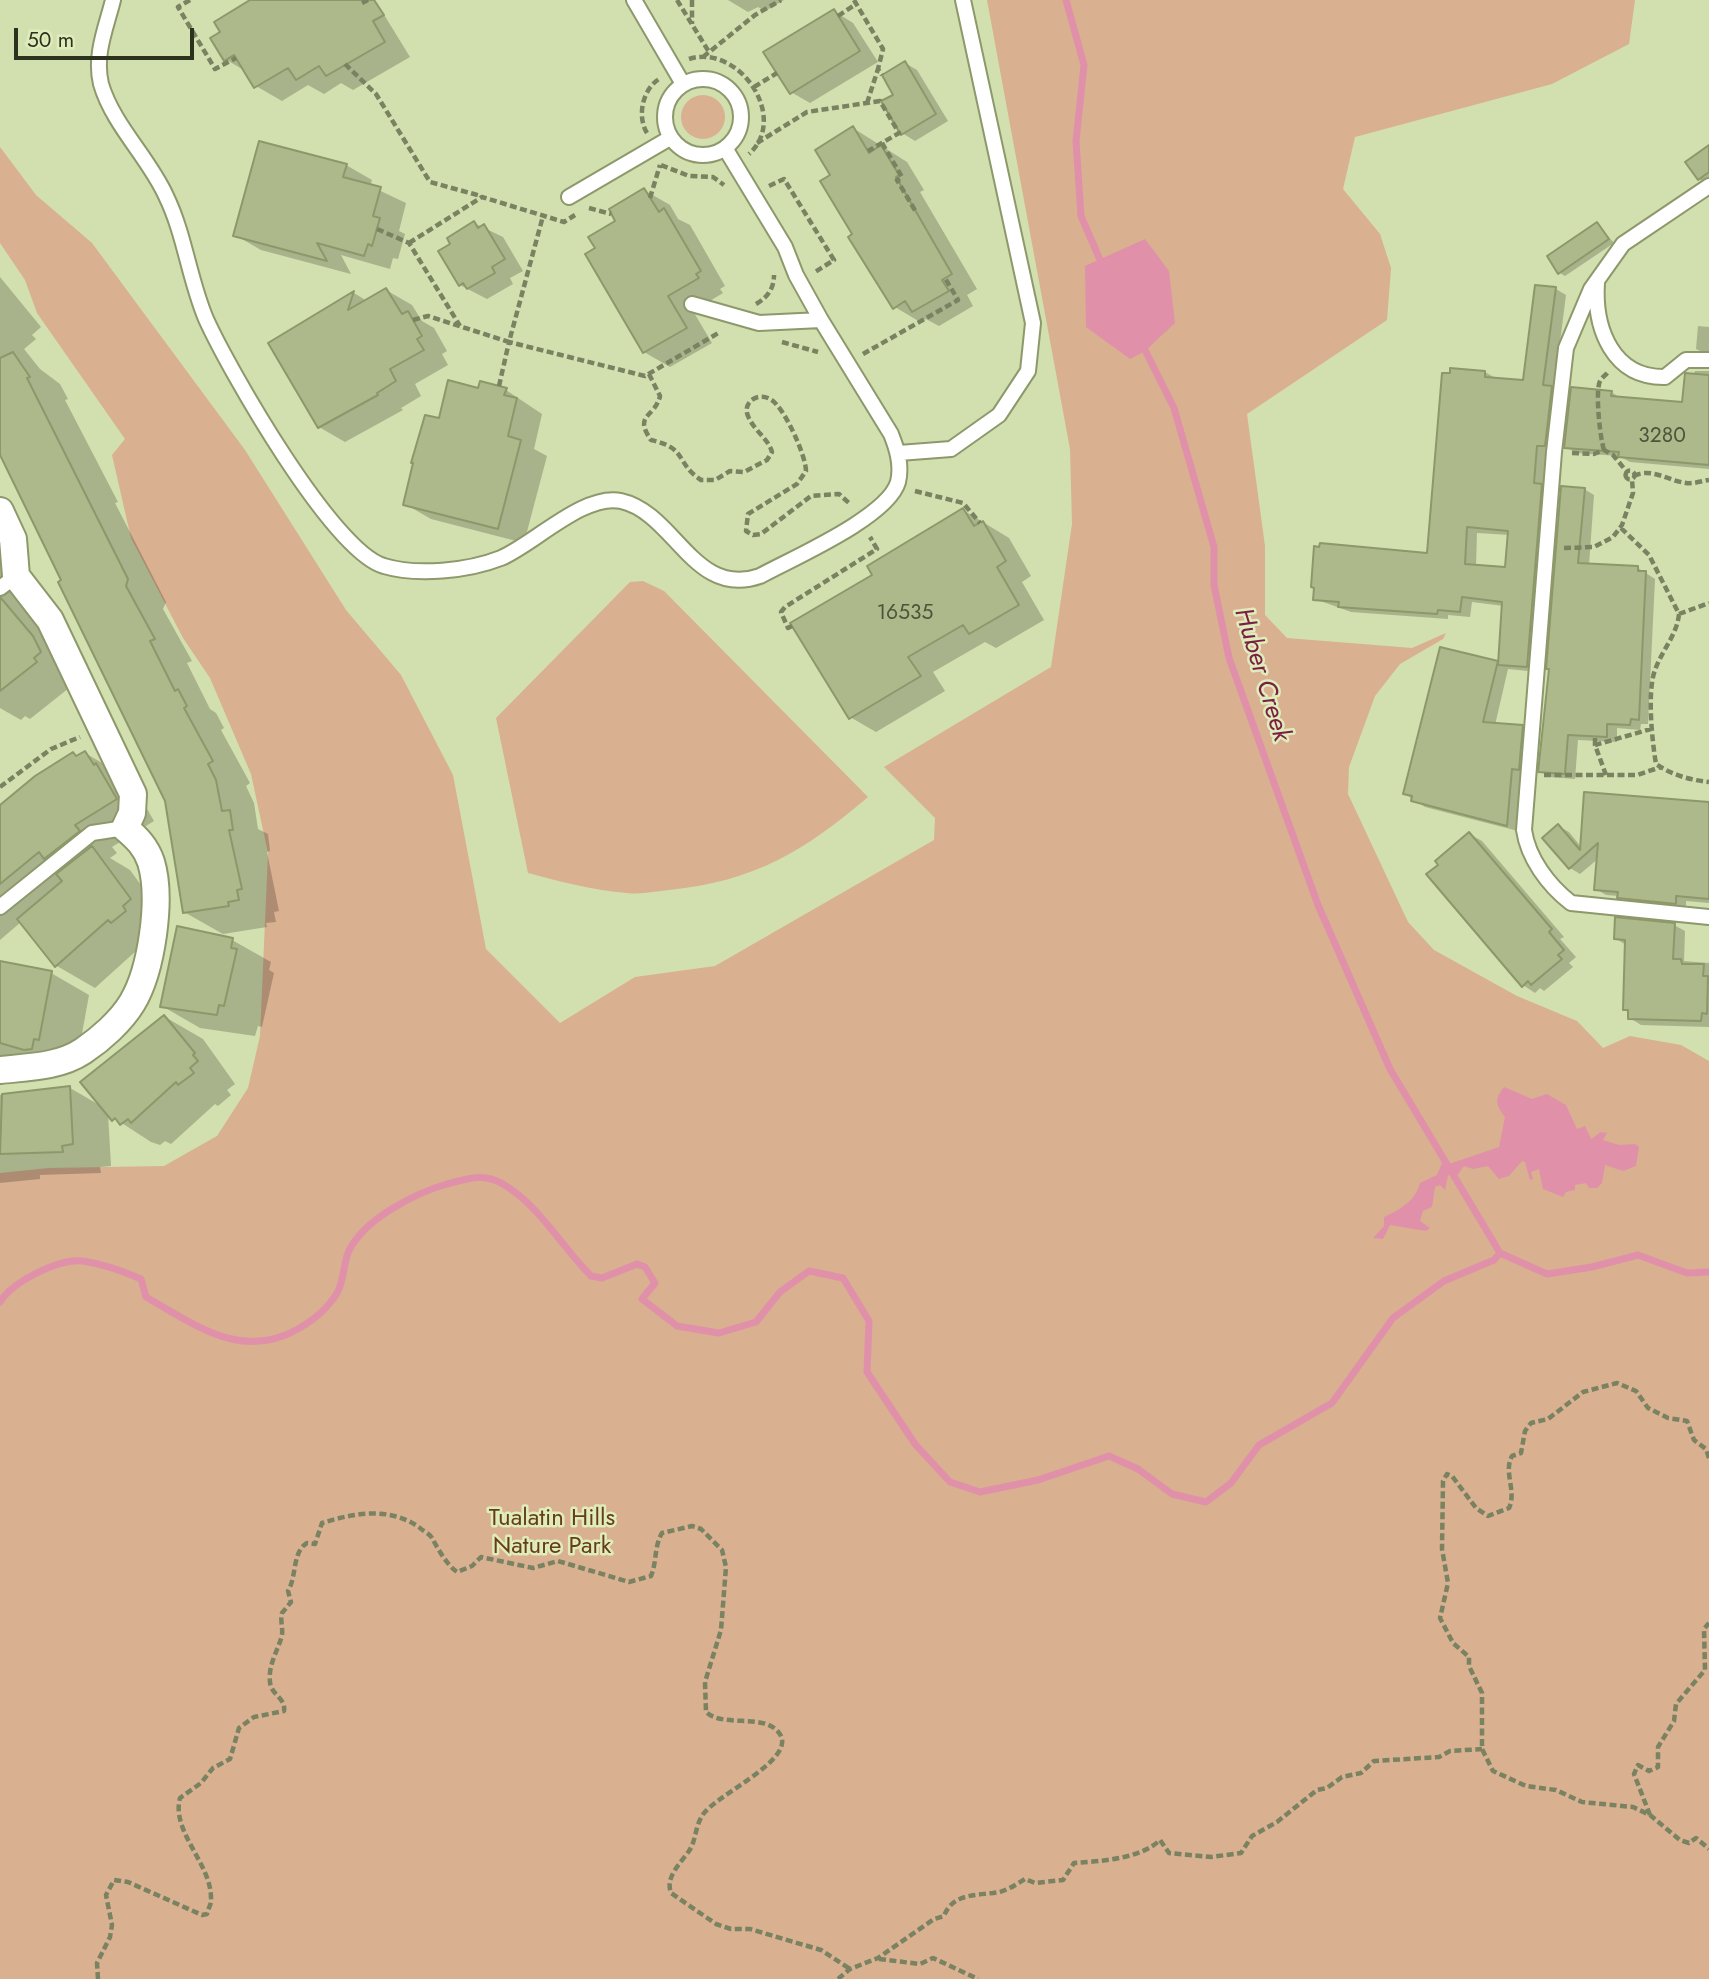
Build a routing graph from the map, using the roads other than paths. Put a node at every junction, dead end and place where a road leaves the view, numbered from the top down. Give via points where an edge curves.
1 (113, 0) edge
2 (634, 0) edge
3 (963, 0) edge
4 (683, 84) junction
5 (670, 138) junction
6 (725, 148) junction
7 (1709, 186) edge
8 (569, 197) dead end
9 (1597, 279) junction
10 (692, 304) dead end
11 (821, 320) junction
12 (1709, 360) edge
13 (899, 453) junction
14 (0, 511) edge
15 (8, 582) edge
16 (125, 828) junction
17 (0, 907) edge
18 (1709, 917) edge
19 (0, 1070) edge

1 - 13 lane via 98,55 102,87 176,217 206,319 267,427 339,530 365,558 408,571 481,563 516,550 589,506 621,501 646,515 701,566 724,579 743,582 860,520 890,498 898,482
2 - 4 lane
3 - 13 lane via 1033,323 1028,371 999,415 951,449
4 - 5 lane via 665,108
4 - 6 lane via 715,80 735,96 741,120 736,136
5 - 6 lane via 691,154 709,155
5 - 8 lane
6 - 11 lane via 785,247
7 - 9 lane via 1623,244
9 - 12 lane via 1595,306 1601,330 1620,360 1639,375 1665,377 1686,360
9 - 18 lane via 1566,348 1524,830 1527,847 1571,903
10 - 11 lane via 759,323
11 - 13 lane
14 - 15 street via 13,539
15 - 16 street via 43,607 103,726 133,794
16 - 17 lane via 92,834
16 - 19 street via 139,839 151,862 155,900 144,973 135,996 122,1016 82,1052 48,1065

